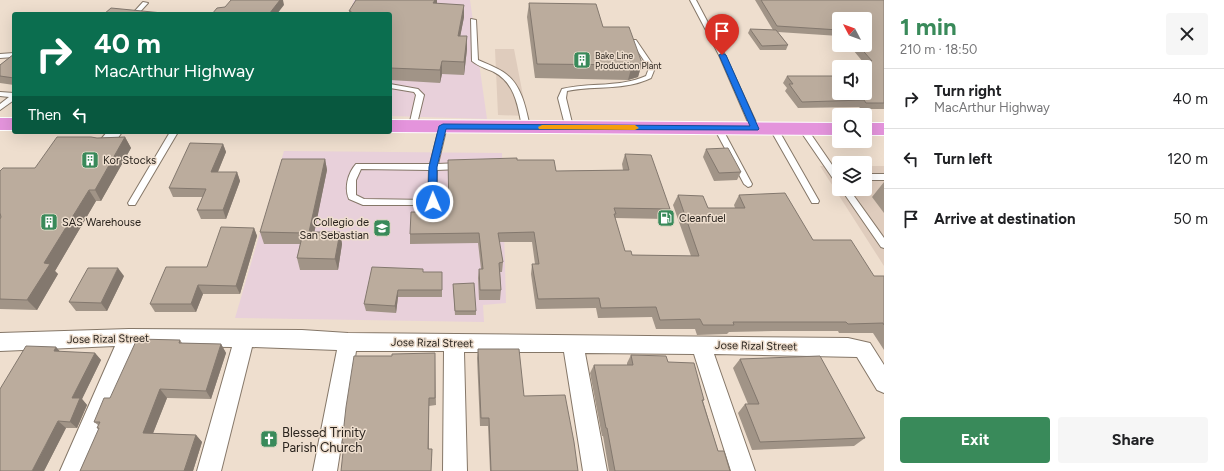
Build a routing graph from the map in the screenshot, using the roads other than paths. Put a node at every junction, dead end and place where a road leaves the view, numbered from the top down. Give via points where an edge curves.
1 (693, 0) edge
2 (145, 3) dead end
3 (137, 12) edge
4 (473, 20) dead end
5 (634, 41) edge
6 (12, 54) edge
7 (0, 56) edge
8 (392, 86) edge
9 (0, 94) edge
10 (12, 96) edge
11 (12, 98) edge
12 (0, 108) edge
13 (0, 124) edge
14 (12, 124) edge
15 (392, 126) edge
16 (413, 126) junction
17 (443, 126) junction
18 (526, 127) junction
19 (569, 127) junction
20 (718, 128) junction
21 (755, 129) junction
22 (774, 129) junction
23 (803, 129) junction
24 (832, 129) edge
25 (872, 129) edge
26 (884, 129) edge
27 (113, 134) edge
28 (173, 134) edge
29 (104, 144) edge
30 (469, 166) edge
31 (433, 167) junction
32 (832, 170) edge
33 (872, 177) edge
34 (884, 177) edge
35 (748, 184) dead end
36 (850, 196) edge
37 (815, 201) dead end
38 (132, 203) dead end
39 (884, 245) edge
40 (129, 338) junction
41 (244, 340) junction
42 (348, 342) junction
43 (454, 343) junction
44 (573, 344) junction
45 (701, 344) junction
46 (2, 345) edge
47 (884, 383) edge
48 (72, 471) edge
49 (209, 471) edge
50 (325, 471) edge
51 (455, 471) edge
52 (594, 471) edge
53 (743, 471) edge

1 - 21 lane via 722,55
2 - 3 lane
4 - 18 lane via 474,56 476,60 509,80 522,102
5 - 19 lane via 652,68 649,77 630,85 582,86 564,90 562,98
6 - 7 lane
8 - 16 lane via 416,90 420,95
9 - 10 lane
11 - 12 lane
13 - 14 highway
15 - 16 highway
16 - 17 highway
17 - 18 highway
17 - 31 lane
18 - 19 highway
19 - 20 highway
20 - 21 highway
20 - 35 lane
21 - 22 highway
22 - 23 highway
22 - 37 lane
23 - 24 highway
23 - 32 lane
25 - 26 highway
27 - 29 street
28 - 38 lane
30 - 31 lane
31 - 31 lane via 433,202 430,204 363,202 352,197 351,186 359,166
33 - 34 lane
36 - 39 lane
40 - 41 street, Jose Rizal Street
40 - 46 street, Jose Rizal Street
40 - 48 street
41 - 42 street, Jose Rizal Street via 302,339
41 - 49 street
42 - 43 street, Jose Rizal Street
42 - 50 street
43 - 44 street, Jose Rizal Street
43 - 51 street
44 - 45 street, Jose Rizal Street
44 - 52 street
45 - 47 street, Jose Rizal Street via 863,349
45 - 53 street

